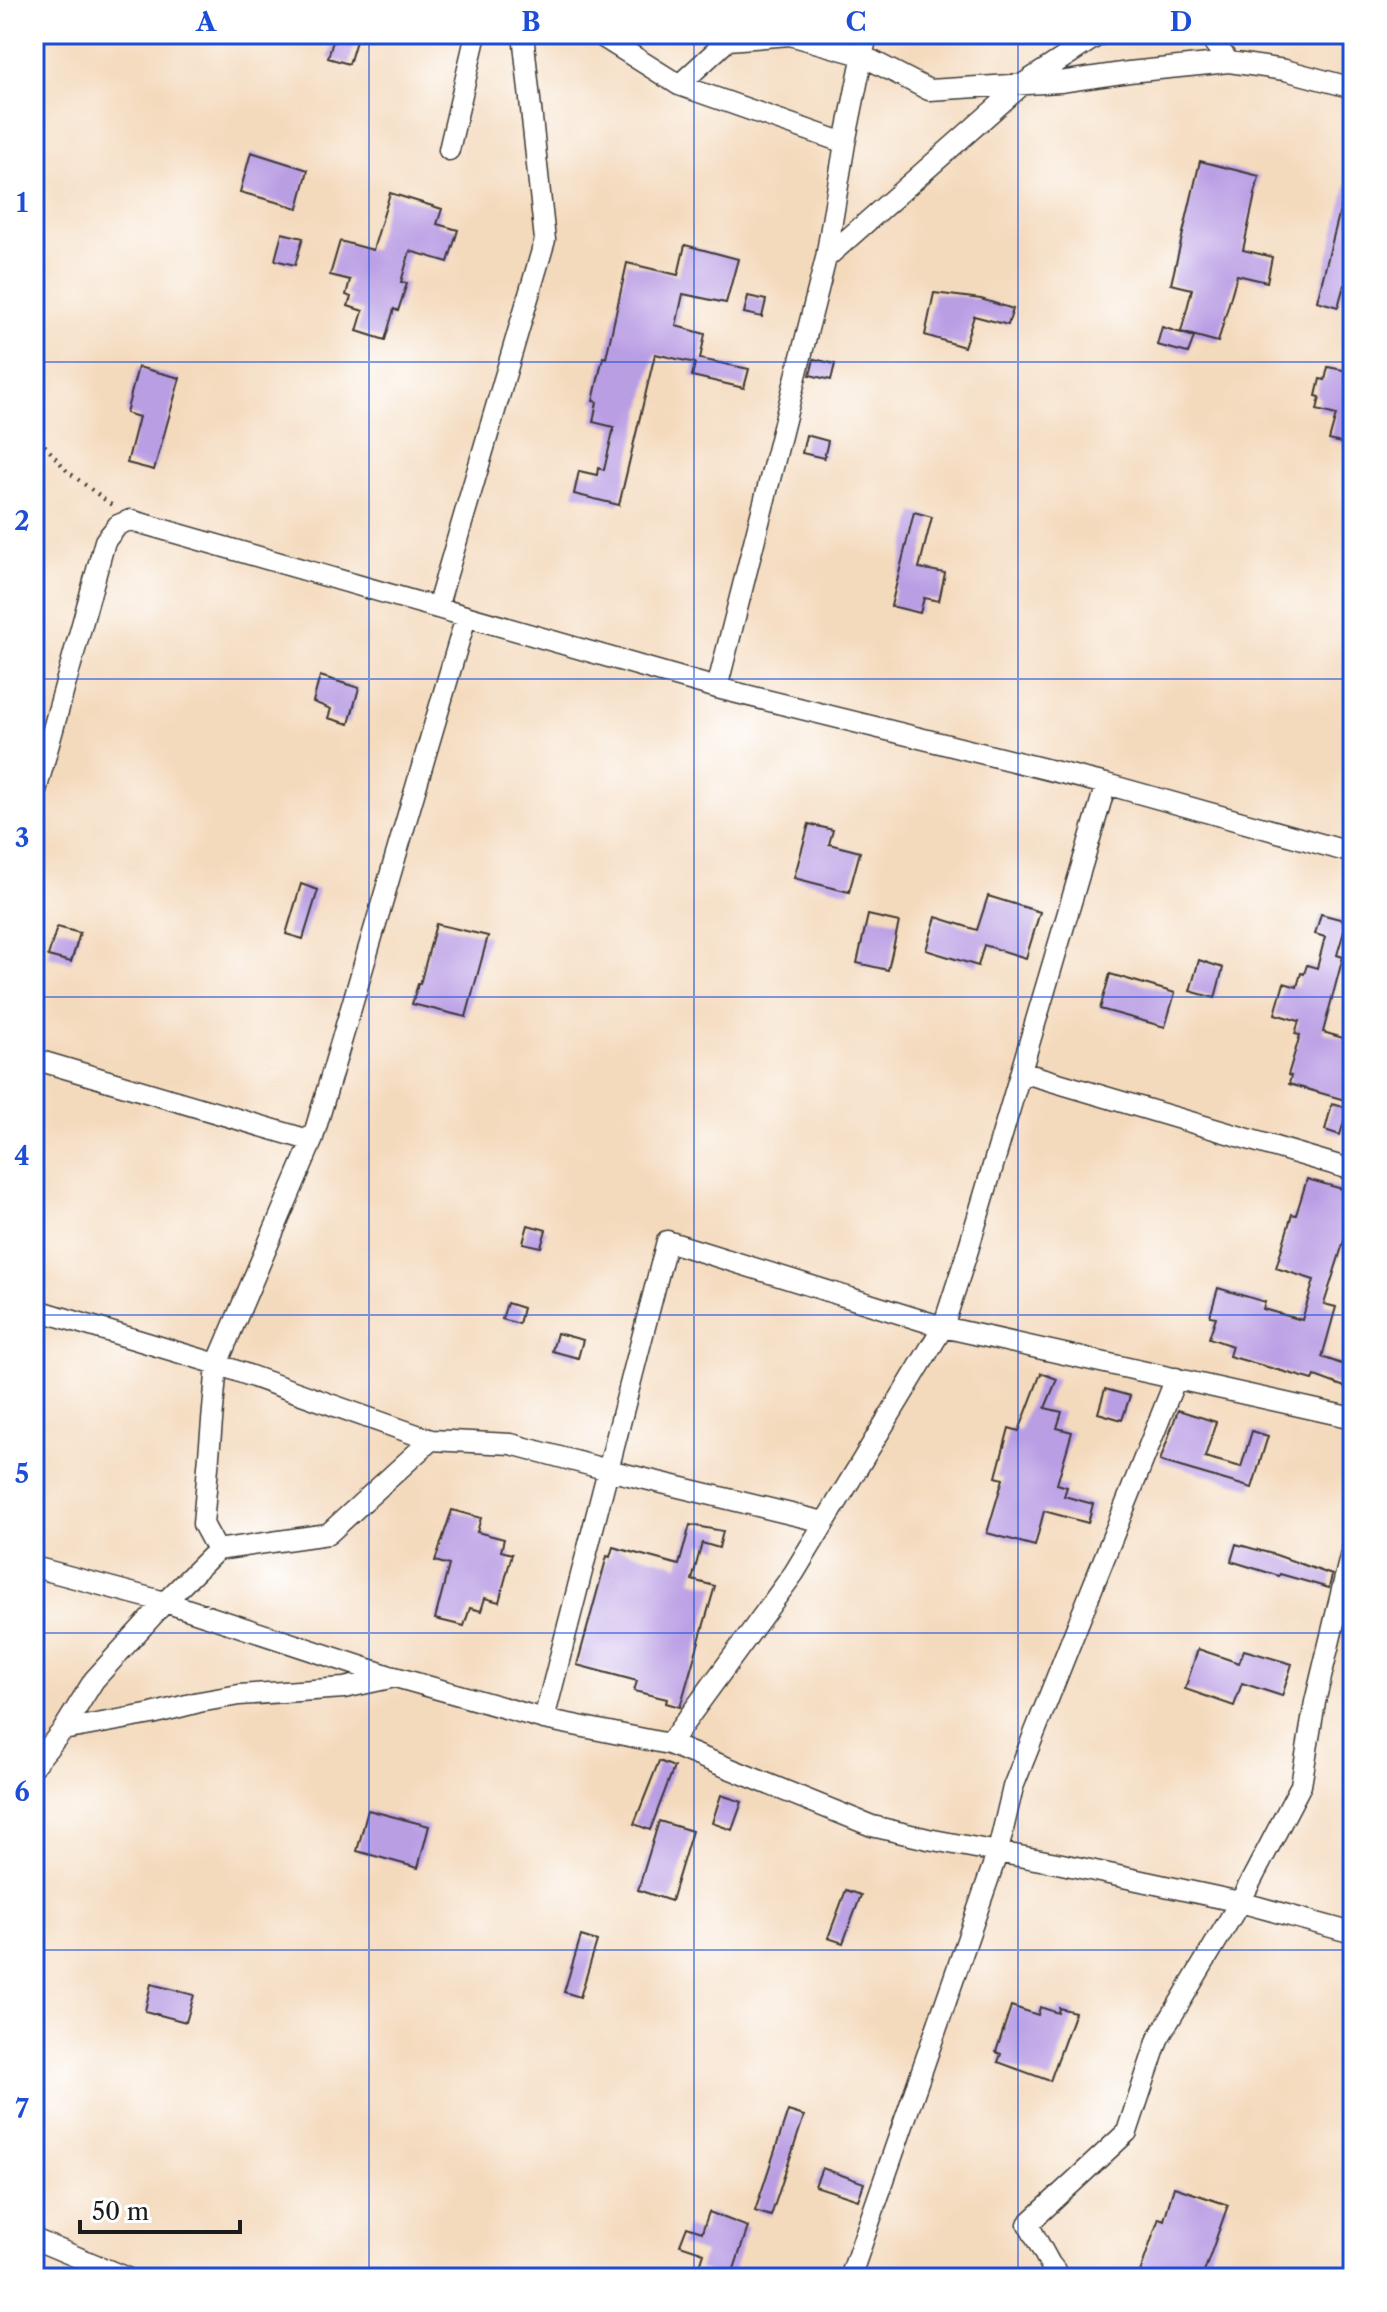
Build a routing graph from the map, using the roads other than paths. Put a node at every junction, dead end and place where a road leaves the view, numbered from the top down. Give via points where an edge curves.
1 (476, 34) edge
2 (523, 34) edge
3 (598, 34) edge
4 (867, 34) edge
5 (1100, 34) edge
6 (1207, 34) edge
7 (861, 55) junction
8 (1229, 62) junction
9 (1023, 84) junction
10 (679, 85) junction
11 (1353, 88) edge
12 (845, 143) junction
13 (449, 150) dead end
14 (826, 258) junction
15 (437, 608) junction
16 (466, 617) junction
17 (717, 688) junction
18 (1106, 784) junction
19 (34, 798) edge
20 (1353, 853) edge
21 (34, 1059) edge
22 (1021, 1072) junction
23 (312, 1141) junction
24 (1353, 1170) edge
25 (34, 1309) edge
26 (943, 1327) junction
27 (217, 1364) junction
28 (1176, 1378) junction
29 (1353, 1418) edge
30 (431, 1440) junction
31 (608, 1470) junction
32 (824, 1522) junction
33 (1353, 1544) edge
34 (217, 1550) junction
35 (34, 1567) edge
36 (165, 1602) junction
37 (395, 1677) junction
38 (544, 1719) junction
39 (63, 1730) junction
40 (669, 1744) junction
41 (34, 1765) edge
42 (998, 1851) junction
43 (1240, 1902) junction
44 (1353, 1933) edge
45 (34, 2239) edge
46 (127, 2278) edge
47 (850, 2278) edge
48 (1061, 2278) edge

1 - 13 street
2 - 15 street via 545,240
3 - 10 street
4 - 7 street
5 - 9 street
6 - 8 street
7 - 9 street via 929,90
7 - 10 street via 790,35 728,40
7 - 12 street
8 - 9 street
8 - 11 street
9 - 14 street
10 - 12 street
12 - 14 street
14 - 17 street
15 - 16 street
15 - 19 street via 130,520 118,525 105,541
16 - 17 street
16 - 23 street
17 - 18 street
18 - 20 street
18 - 22 street
21 - 23 street
22 - 24 street
22 - 26 street
23 - 27 street
25 - 27 street
26 - 28 street
26 - 31 street via 667,1241
26 - 32 street
27 - 30 street
27 - 34 street via 203,1524
28 - 29 street
28 - 42 street via 1013,1787
30 - 31 street via 511,1444
30 - 34 street via 328,1534
31 - 32 street
31 - 38 street
32 - 40 street via 794,1573
33 - 43 street via 1301,1785
34 - 36 street
35 - 36 street
36 - 37 street
36 - 39 street via 94,1680
37 - 38 street
37 - 39 street via 344,1688 239,1695
38 - 40 street
39 - 41 street
40 - 42 street via 872,1826
42 - 43 street
42 - 47 street
43 - 44 street
43 - 48 street via 1158,2039 1127,2132 1028,2224
45 - 46 street

